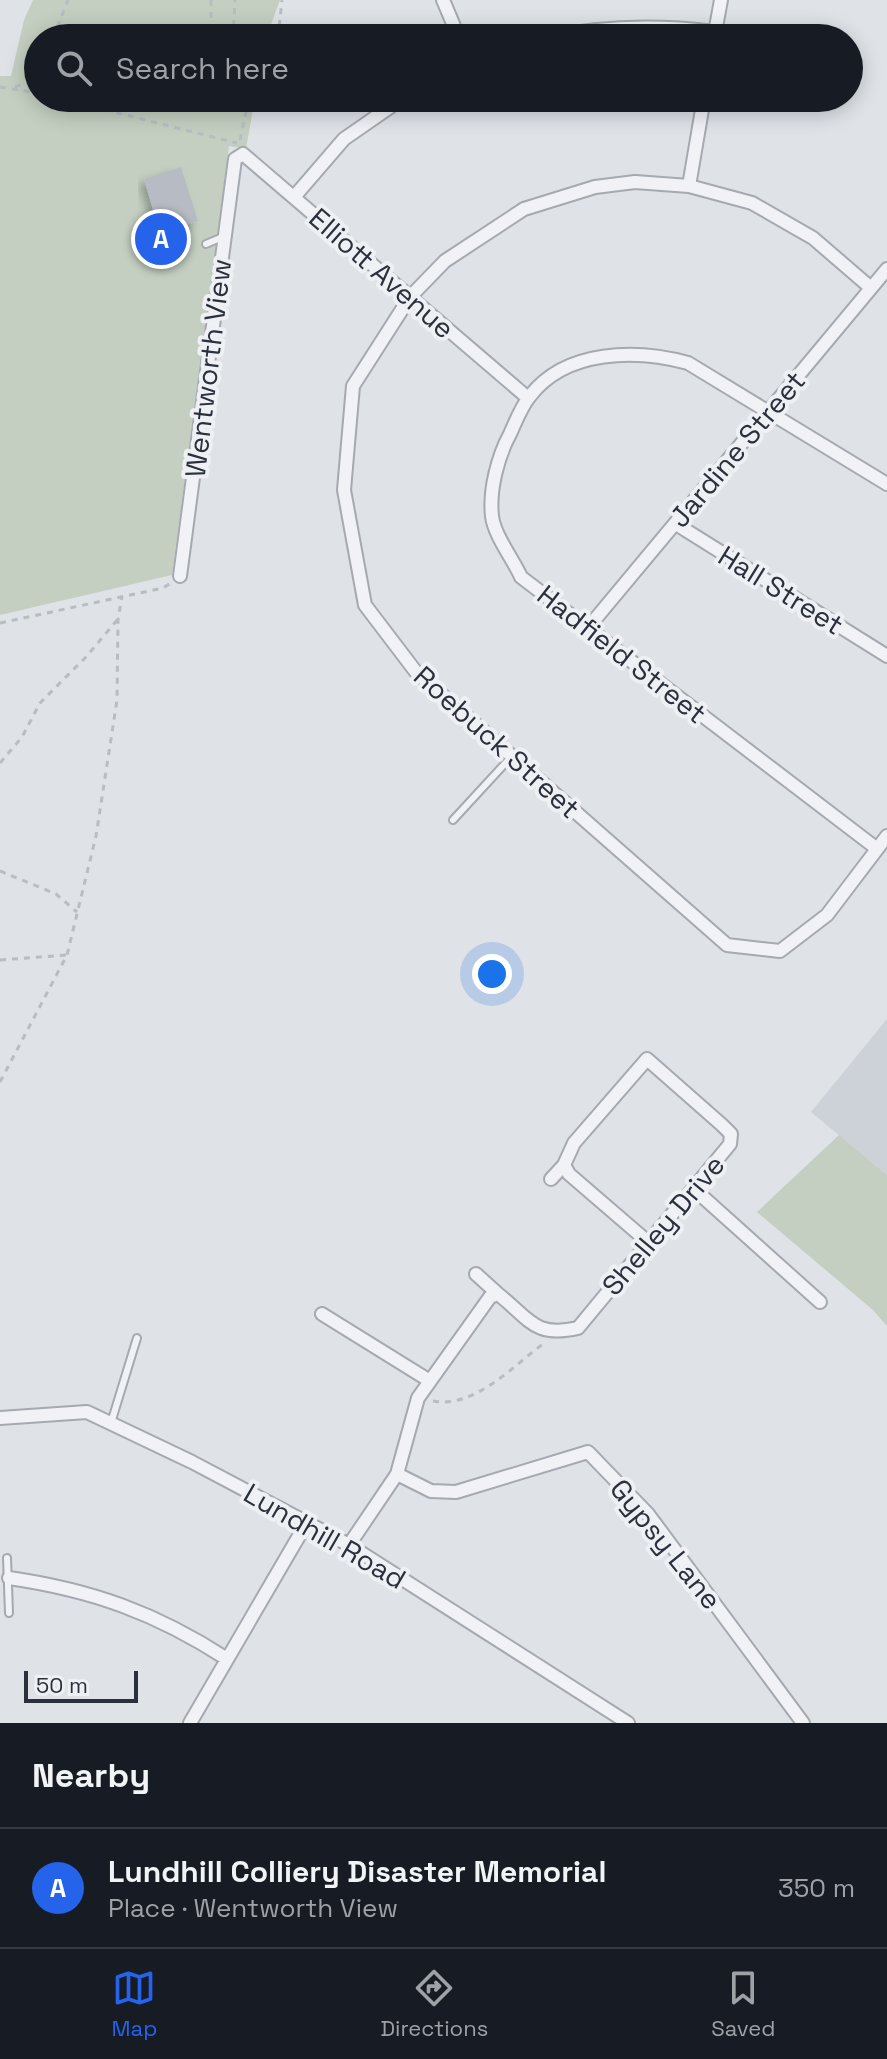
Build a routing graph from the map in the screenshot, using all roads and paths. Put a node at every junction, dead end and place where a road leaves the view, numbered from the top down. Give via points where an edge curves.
1 (68, 0) edge
2 (211, 0) edge
3 (235, 0) edge
4 (282, 0) edge
5 (443, 0) edge
6 (721, 0) edge
7 (59, 24) edge
8 (211, 24) edge
9 (234, 24) edge
10 (279, 24) edge
11 (453, 24) edge
12 (717, 24) edge
13 (24, 82) edge
14 (0, 87) edge
15 (15, 87) junction
16 (24, 89) edge
17 (115, 112) edge
18 (246, 112) edge
19 (383, 112) edge
20 (702, 112) edge
21 (240, 143) junction
22 (235, 159) junction
23 (689, 186) junction
24 (294, 197) junction
25 (225, 236) junction
26 (206, 244) dead end
27 (887, 269) edge
28 (871, 288) junction
29 (410, 297) junction
30 (528, 398) junction
31 (769, 411) junction
32 (887, 484) edge
33 (676, 524) junction
34 (180, 576) joint
35 (122, 597) junction
36 (118, 619) junction
37 (0, 623) edge
38 (587, 629) junction
39 (887, 656) edge
40 (512, 756) junction
41 (0, 763) edge
42 (453, 820) dead end
43 (887, 836) edge
44 (876, 848) junction
45 (0, 871) edge
46 (77, 913) junction
47 (67, 955) junction
48 (0, 960) edge
49 (0, 1082) edge
50 (564, 1165) junction
51 (551, 1179) dead end
52 (694, 1189) junction
53 (648, 1242) junction
54 (476, 1274) dead end
55 (498, 1294) junction
56 (820, 1302) dead end
57 (322, 1314) dead end
58 (552, 1336) dead end
59 (137, 1338) dead end
60 (430, 1381) junction
61 (418, 1398) junction
62 (0, 1418) edge
63 (111, 1423) junction
64 (397, 1474) junction
65 (306, 1524) junction
66 (349, 1545) junction
67 (7, 1558) dead end
68 (9, 1578) junction
69 (9, 1613) dead end
70 (227, 1659) junction
71 (190, 1723) edge
72 (628, 1723) edge
73 (803, 1723) edge

1 - 7 path
2 - 8 path
3 - 9 path
4 - 10 path
5 - 11 street
6 - 12 street
13 - 15 path
14 - 15 path
15 - 16 path
17 - 21 path
18 - 21 path
19 - 24 street via 344,139
20 - 23 street
21 - 22 path
22 - 24 street, Elliott Avenue via 243,154
22 - 25 street, Wentworth View
23 - 28 street, Roebuck Street via 769,211 813,238
23 - 29 street, Roebuck Street via 616,184 524,209 445,261
24 - 29 street, Elliott Avenue
25 - 26 lane
25 - 34 street, Wentworth View
27 - 28 street, Jardine Street
28 - 31 street, Jardine Street
29 - 30 street, Elliott Avenue
29 - 40 street, Roebuck Street via 353,386 344,490 365,605 416,672
30 - 31 street via 567,369 634,353 688,363
30 - 38 street, Hadfield Street via 499,455 492,517 521,577
31 - 32 street
31 - 33 street, Jardine Street
33 - 38 street, Jardine Street
33 - 39 street, Hall Street
34 - 35 path via 163,588
35 - 36 path
35 - 37 path
36 - 41 path via 40,703
36 - 46 path via 117,700 96,836
38 - 44 street, Hadfield Street
40 - 42 lane
40 - 44 street, Roebuck Street via 727,945 780,951 827,915
43 - 44 street, Roebuck Street
45 - 46 path via 56,894
46 - 47 path
47 - 48 path
47 - 49 path
50 - 51 street
50 - 52 street, Shelley Drive via 574,1143 647,1059 731,1134 730,1144
50 - 53 street
52 - 53 street, Shelley Drive
52 - 56 street
53 - 55 street, Shelley Drive via 578,1328 542,1331
54 - 55 street, Shelley Drive
55 - 60 street via 490,1297
57 - 60 street
58 - 61 path via 474,1395 446,1403
59 - 63 lane
60 - 61 street
61 - 64 street
62 - 63 street, Lundhill Road via 87,1412
63 - 65 street, Lundhill Road
64 - 66 street
64 - 73 street, Gypsy Lane via 431,1491 456,1492 588,1452 648,1514
65 - 66 street, Lundhill Road
65 - 70 street
66 - 72 street, Lundhill Road
67 - 68 lane
68 - 69 lane
68 - 70 street via 68,1587 138,1609
70 - 71 street

